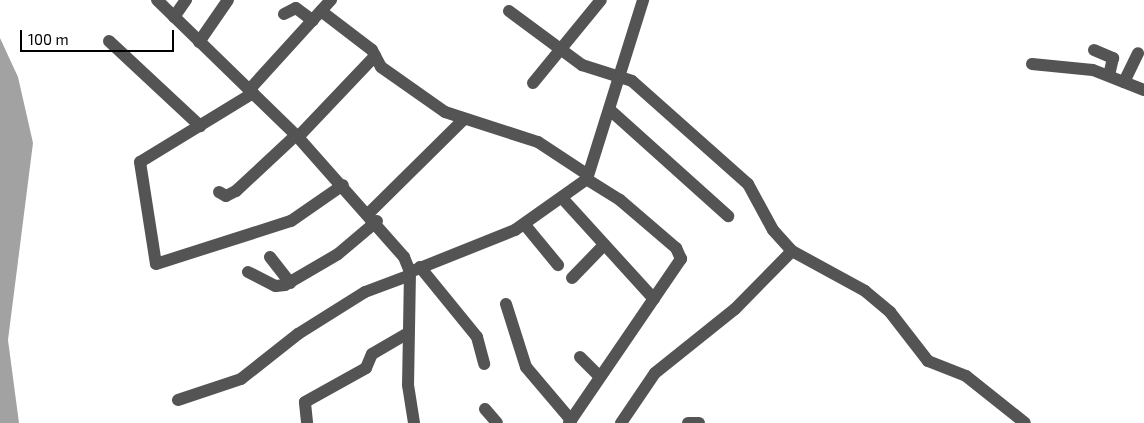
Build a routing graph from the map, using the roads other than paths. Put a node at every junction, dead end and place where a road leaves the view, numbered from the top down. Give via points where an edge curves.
1 (157, 0) edge
2 (186, 0) edge
3 (228, 0) edge
4 (331, 0) edge
5 (601, 0) edge
6 (643, 0) edge
7 (509, 11) dead end
8 (284, 14) dead end
9 (317, 16) junction
10 (174, 17) junction
11 (110, 41) dead end
12 (200, 42) junction
13 (558, 48) junction
14 (1094, 50) dead end
15 (1138, 53) dead end
16 (375, 56) junction
17 (1032, 64) dead end
18 (620, 75) junction
19 (1109, 76) junction
20 (1124, 82) junction
21 (533, 83) dead end
22 (1144, 90) edge
23 (251, 92) junction
24 (610, 110) junction
25 (462, 120) junction
26 (200, 126) junction
27 (296, 136) junction
28 (587, 177) junction
29 (343, 185) junction
30 (219, 192) dead end
31 (563, 199) junction
32 (728, 216) dead end
33 (373, 217) junction
34 (525, 225) junction
35 (604, 245) junction
36 (792, 252) junction
37 (270, 256) dead end
38 (558, 265) dead end
39 (248, 272) dead end
40 (413, 272) junction
41 (572, 278) dead end
42 (290, 283) junction
43 (654, 299) junction
44 (506, 304) dead end
45 (408, 333) junction
46 (580, 357) dead end
47 (484, 364) dead end
48 (600, 377) junction
49 (178, 400) dead end
50 (485, 409) dead end
51 (307, 422) dead end
52 (570, 422) edge
53 (414, 423) edge
54 (497, 423) edge
55 (621, 423) edge
56 (688, 423) edge
57 (699, 423) edge
58 (1025, 423) edge

1 - 10 street
2 - 10 street
3 - 12 street
4 - 9 street
5 - 13 street
6 - 18 street
7 - 13 street
8 - 9 street via 296,8
9 - 16 street
9 - 23 street
10 - 12 street
11 - 26 street
12 - 23 street
13 - 18 street via 582,65
13 - 21 street
14 - 19 street via 1113,58
15 - 20 street
16 - 25 street via 381,67 416,94
16 - 27 street
17 - 19 street
18 - 24 street
18 - 36 street via 748,184 773,230
19 - 20 street
20 - 22 street
23 - 26 street
23 - 27 street
24 - 28 street
24 - 32 street
25 - 28 street via 538,142
25 - 33 street
26 - 29 street via 140,162 158,266 295,219
27 - 29 street
27 - 30 street via 236,191 226,196
28 - 31 street
28 - 43 street via 620,200 679,252 679,262
29 - 33 street
31 - 34 street
31 - 35 street
33 - 40 street
33 - 42 street via 338,254
34 - 38 street
34 - 40 street
35 - 41 street
35 - 43 street
36 - 55 street via 735,309 655,373
36 - 58 street via 864,290 890,312 928,362 966,376
37 - 42 street
39 - 42 street via 276,286
40 - 45 street
40 - 47 street via 477,337
40 - 49 street via 365,292 298,334 241,379
43 - 48 street via 618,345
44 - 52 street via 526,367
45 - 51 street via 372,354 366,368 305,402
45 - 53 street via 408,385
46 - 48 street
48 - 52 street
50 - 54 street
56 - 57 street

